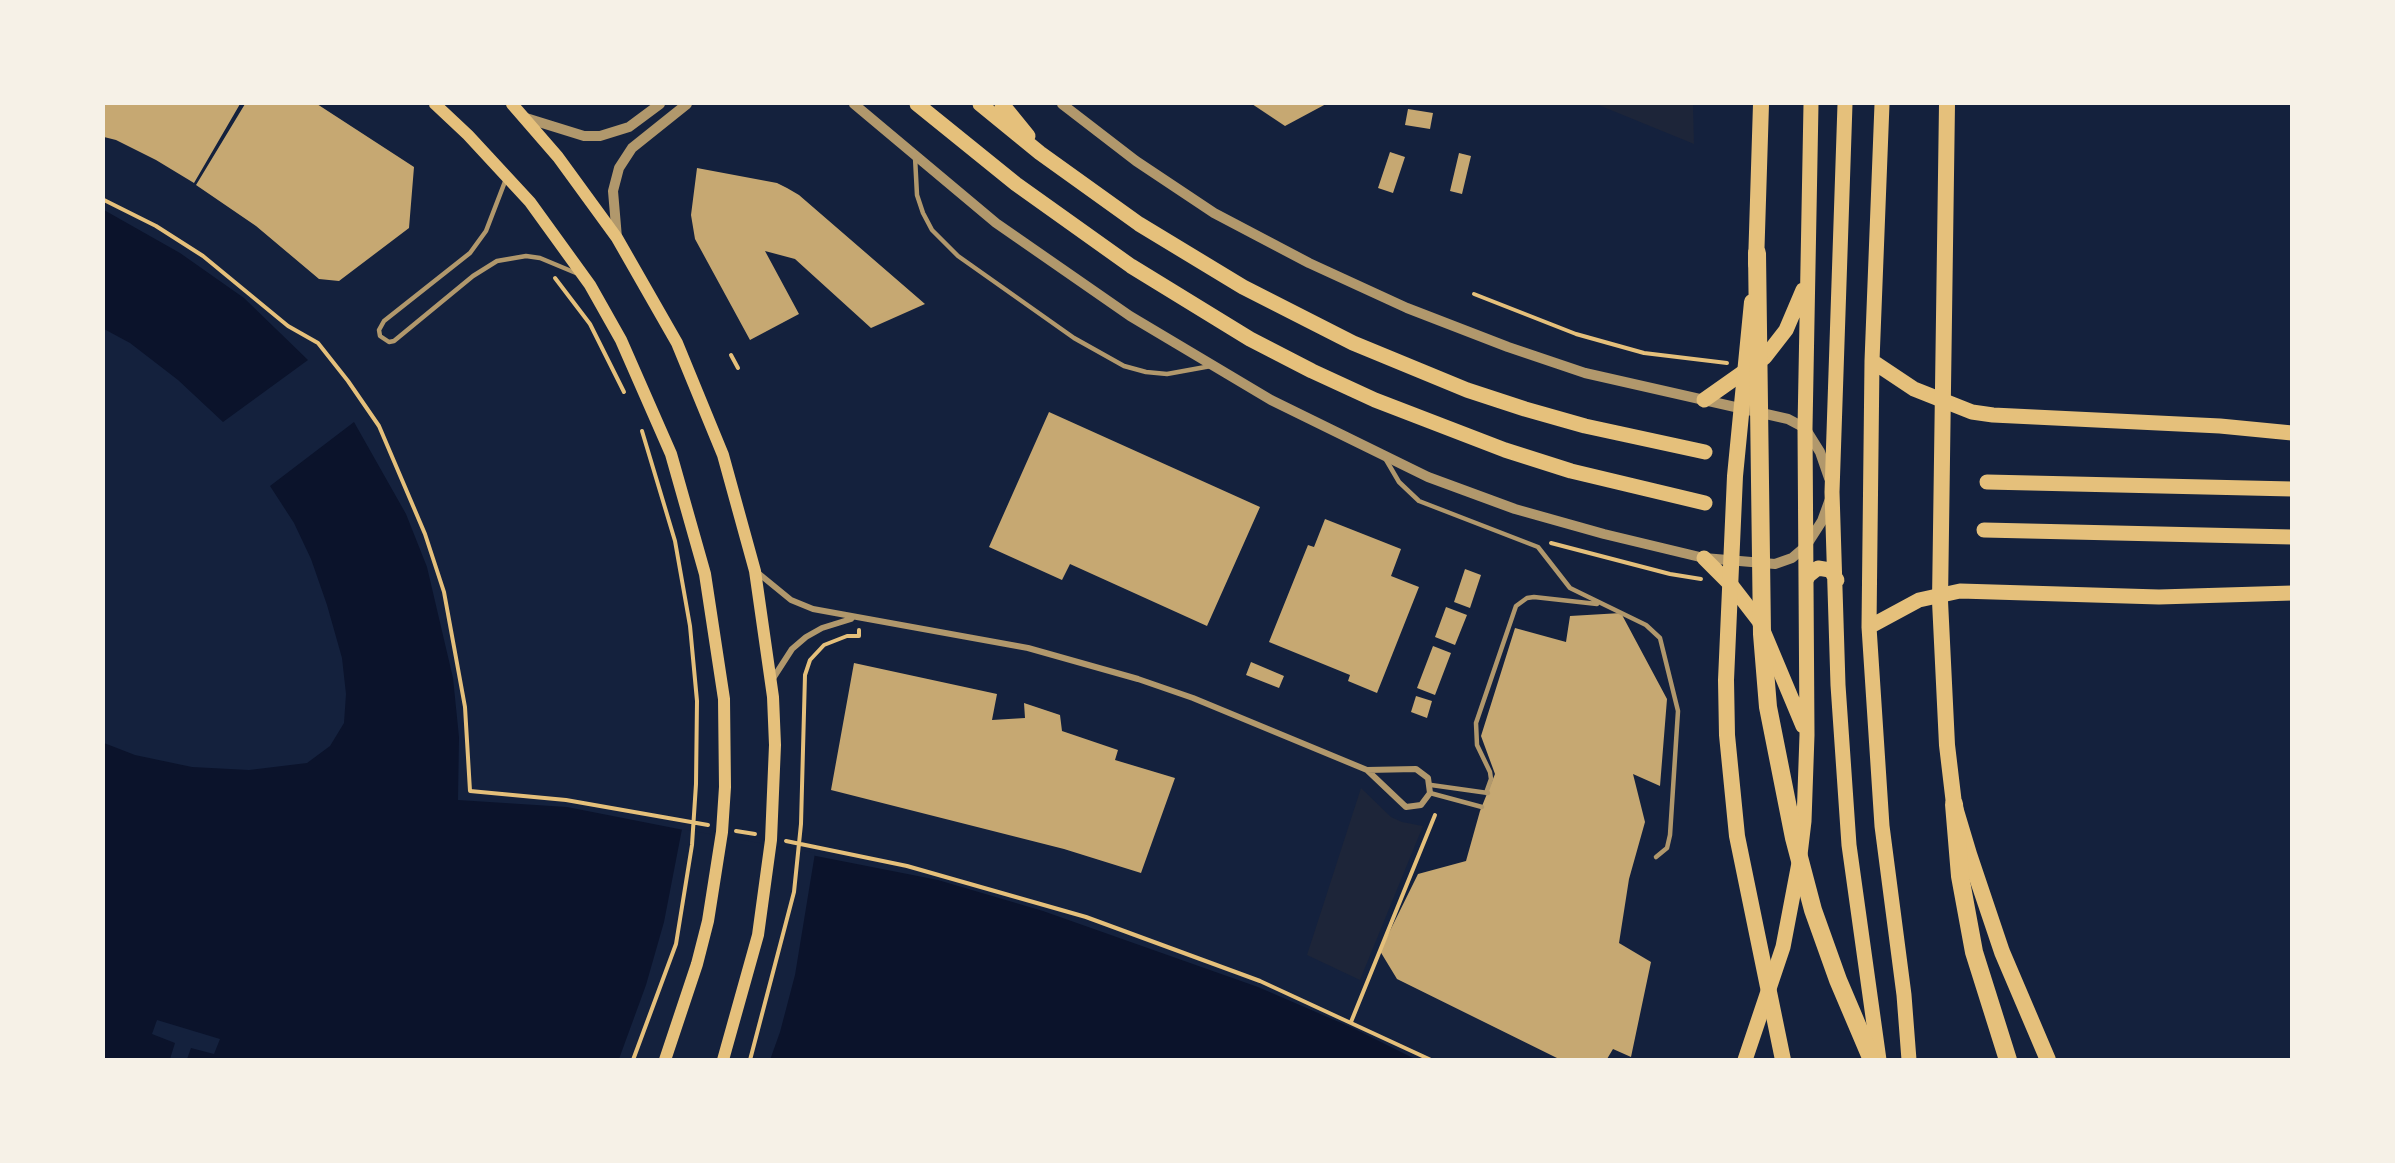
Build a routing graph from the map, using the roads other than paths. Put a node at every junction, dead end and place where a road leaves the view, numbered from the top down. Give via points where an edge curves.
1 (435, 104) edge
2 (512, 104) edge
3 (660, 104) edge
4 (687, 104) edge
5 (854, 104) edge
6 (917, 104) edge
7 (980, 104) edge
8 (1062, 104) edge
9 (1761, 104) edge
10 (1811, 104) edge
11 (1845, 104) edge
12 (1882, 104) edge
13 (1947, 104) edge
14 (998, 109) edge
15 (526, 118) junction
16 (915, 157) junction
17 (507, 177) junction
18 (617, 238) junction
19 (1757, 253) junction
20 (1807, 282) junction
21 (590, 285) junction
22 (1872, 361) junction
23 (1211, 366) junction
24 (1704, 400) junction
25 (1804, 428) junction
26 (2292, 433) edge
27 (1705, 452) dead end
28 (1385, 458) junction
29 (1987, 482) dead end
30 (2292, 489) edge
31 (1832, 492) junction
32 (1705, 503) dead end
33 (1984, 530) dead end
34 (2292, 537) edge
35 (1806, 546) junction
36 (1704, 558) junction
37 (755, 571) junction
38 (1837, 580) junction
39 (1806, 581) junction
40 (2292, 593) edge
41 (1601, 604) junction
42 (858, 618) junction
43 (1869, 627) junction
44 (772, 680) junction
45 (1807, 735) junction
46 (1367, 770) junction
47 (1431, 785) junction
48 (1430, 794) junction
49 (1954, 804) junction
50 (1482, 807) dead end
51 (1656, 857) dead end
52 (665, 1059) edge
53 (723, 1059) edge
54 (1745, 1059) edge
55 (1783, 1059) edge
56 (1872, 1059) edge
57 (1879, 1059) edge
58 (1909, 1059) edge
59 (2008, 1059) edge
60 (2048, 1059) edge

1 - 17 main road
2 - 15 main road
3 - 15 street via 629,127 600,136 584,136
4 - 18 street via 632,148 619,168 613,191
5 - 16 street
6 - 32 main road via 1016,184 1131,266 1230,327 1312,371 1386,405 1505,450 1594,477
7 - 14 main road
8 - 24 street via 1136,161 1204,206 1348,282 1546,361
9 - 19 highway
10 - 20 main road
11 - 31 main road
12 - 22 main road
13 - 49 highway via 1940,601
14 - 27 main road via 1040,153 1139,224 1297,317 1458,386 1526,409
15 - 18 main road
16 - 23 street via 1062,271
16 - 23 lane via 916,195 926,219 944,244 1074,338 1124,366 1146,372 1167,374
17 - 21 main road via 551,229
17 - 21 lane via 486,231 470,253 384,321 380,336 394,341 498,261 540,258 567,268
18 - 37 main road via 658,308 702,398 723,455
19 - 55 highway via 1735,476 1727,735 1737,836
19 - 56 highway via 1762,634 1768,707 1794,838 1813,909
20 - 24 main road via 1786,330 1771,350 1752,368
20 - 25 main road
21 - 52 main road via 643,386 671,454 705,574 724,699 725,787 716,876 697,964
22 - 26 main road via 1914,389 1972,412
22 - 43 main road
23 - 28 street
24 - 25 street via 1779,416
25 - 31 street via 1820,452
25 - 35 main road
28 - 36 street via 1515,509
28 - 41 lane via 1399,483 1419,501 1538,547 1570,588
29 - 30 main road
31 - 35 street via 1822,521
31 - 38 main road
33 - 34 main road
35 - 36 street via 1792,558 1775,564
35 - 39 main road
36 - 45 main road via 1759,621
37 - 42 street via 791,600
37 - 44 main road
38 - 39 main road via 1830,570 1818,568
38 - 57 main road via 1844,791
39 - 45 main road
40 - 43 main road via 2159,597 1960,591 1919,600
41 - 47 lane via 1534,597 1516,606 1476,723 1477,745 1490,772 1487,793
41 - 51 lane via 1655,631 1666,657 1677,721 1670,839 1667,848
42 - 44 street via 840,621 806,637
42 - 46 street via 971,636 1105,669 1192,698
43 - 58 main road via 1878,785
44 - 53 main road via 774,793 765,888 747,982
45 - 54 main road via 1804,820 1792,905 1783,946
46 - 47 street via 1416,769
46 - 48 street via 1406,807 1421,805
47 - 48 street
48 - 50 lane
49 - 59 highway via 1960,876 1972,942
49 - 60 highway via 2002,952

